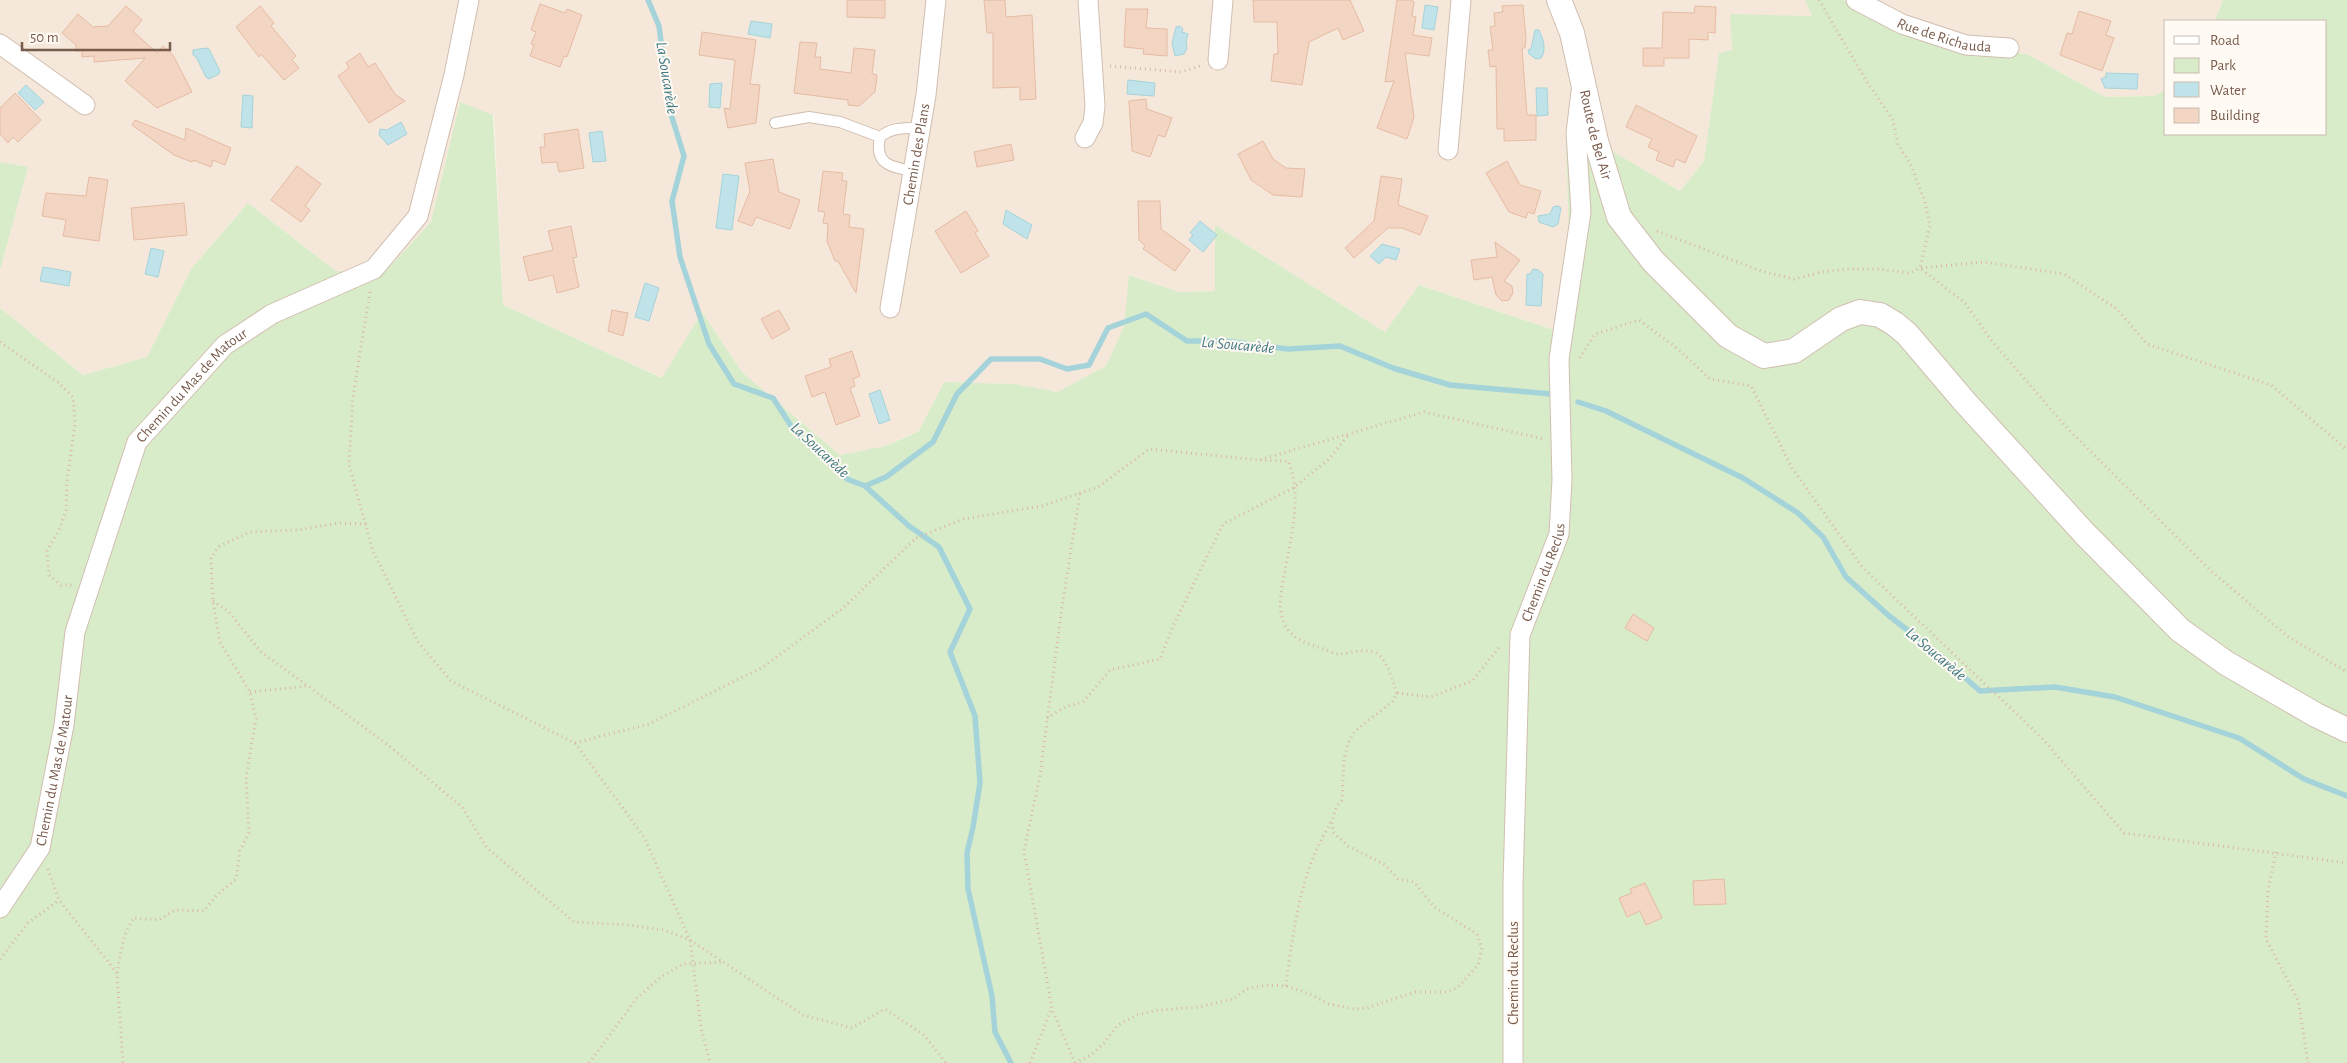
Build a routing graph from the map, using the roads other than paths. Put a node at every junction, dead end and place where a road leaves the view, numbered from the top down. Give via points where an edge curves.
1 (469, 0) edge
2 (936, 0) edge
3 (1088, 0) edge
4 (1223, 0) edge
5 (1461, 0) edge
6 (1559, 0) edge
7 (1856, 0) edge
8 (0, 44) edge
9 (2009, 48) dead end
10 (1218, 60) road end
11 (1583, 83) junction
12 (84, 105) dead end
13 (775, 123) dead end
14 (920, 128) junction
15 (880, 137) junction
16 (1086, 138) dead end
17 (1448, 150) dead end
18 (913, 171) junction
19 (890, 308) dead end
20 (2347, 730) edge
21 (0, 908) edge
22 (1513, 1063) edge

1 - 21 street, Chemin du Mas de Matour via 454,75 418,216 374,269 272,314 225,344 137,442 74,632 64,725 40,848
2 - 14 street, Chemin des Plans
3 - 16 street via 1095,106
4 - 10 street
5 - 17 street
6 - 11 street, Route de Bel Air via 1572,33
7 - 9 street, Rue de Richauda via 1902,24 1966,45
8 - 12 street
11 - 20 street, Route de Bel Air via 1619,217 1653,261 1728,336 1764,356 1794,352 1841,319 1860,312 1880,315 1895,324 2084,534 2180,630 2226,663
11 - 22 street, Chemin du Reclus via 1576,132 1581,212 1559,359 1559,534 1520,635 1513,884
13 - 15 lane via 809,117 840,122
14 - 15 lane via 896,128
14 - 18 street, Chemin des Plans
15 - 18 lane via 878,148 881,158 888,165
18 - 19 street, Chemin des Plans

